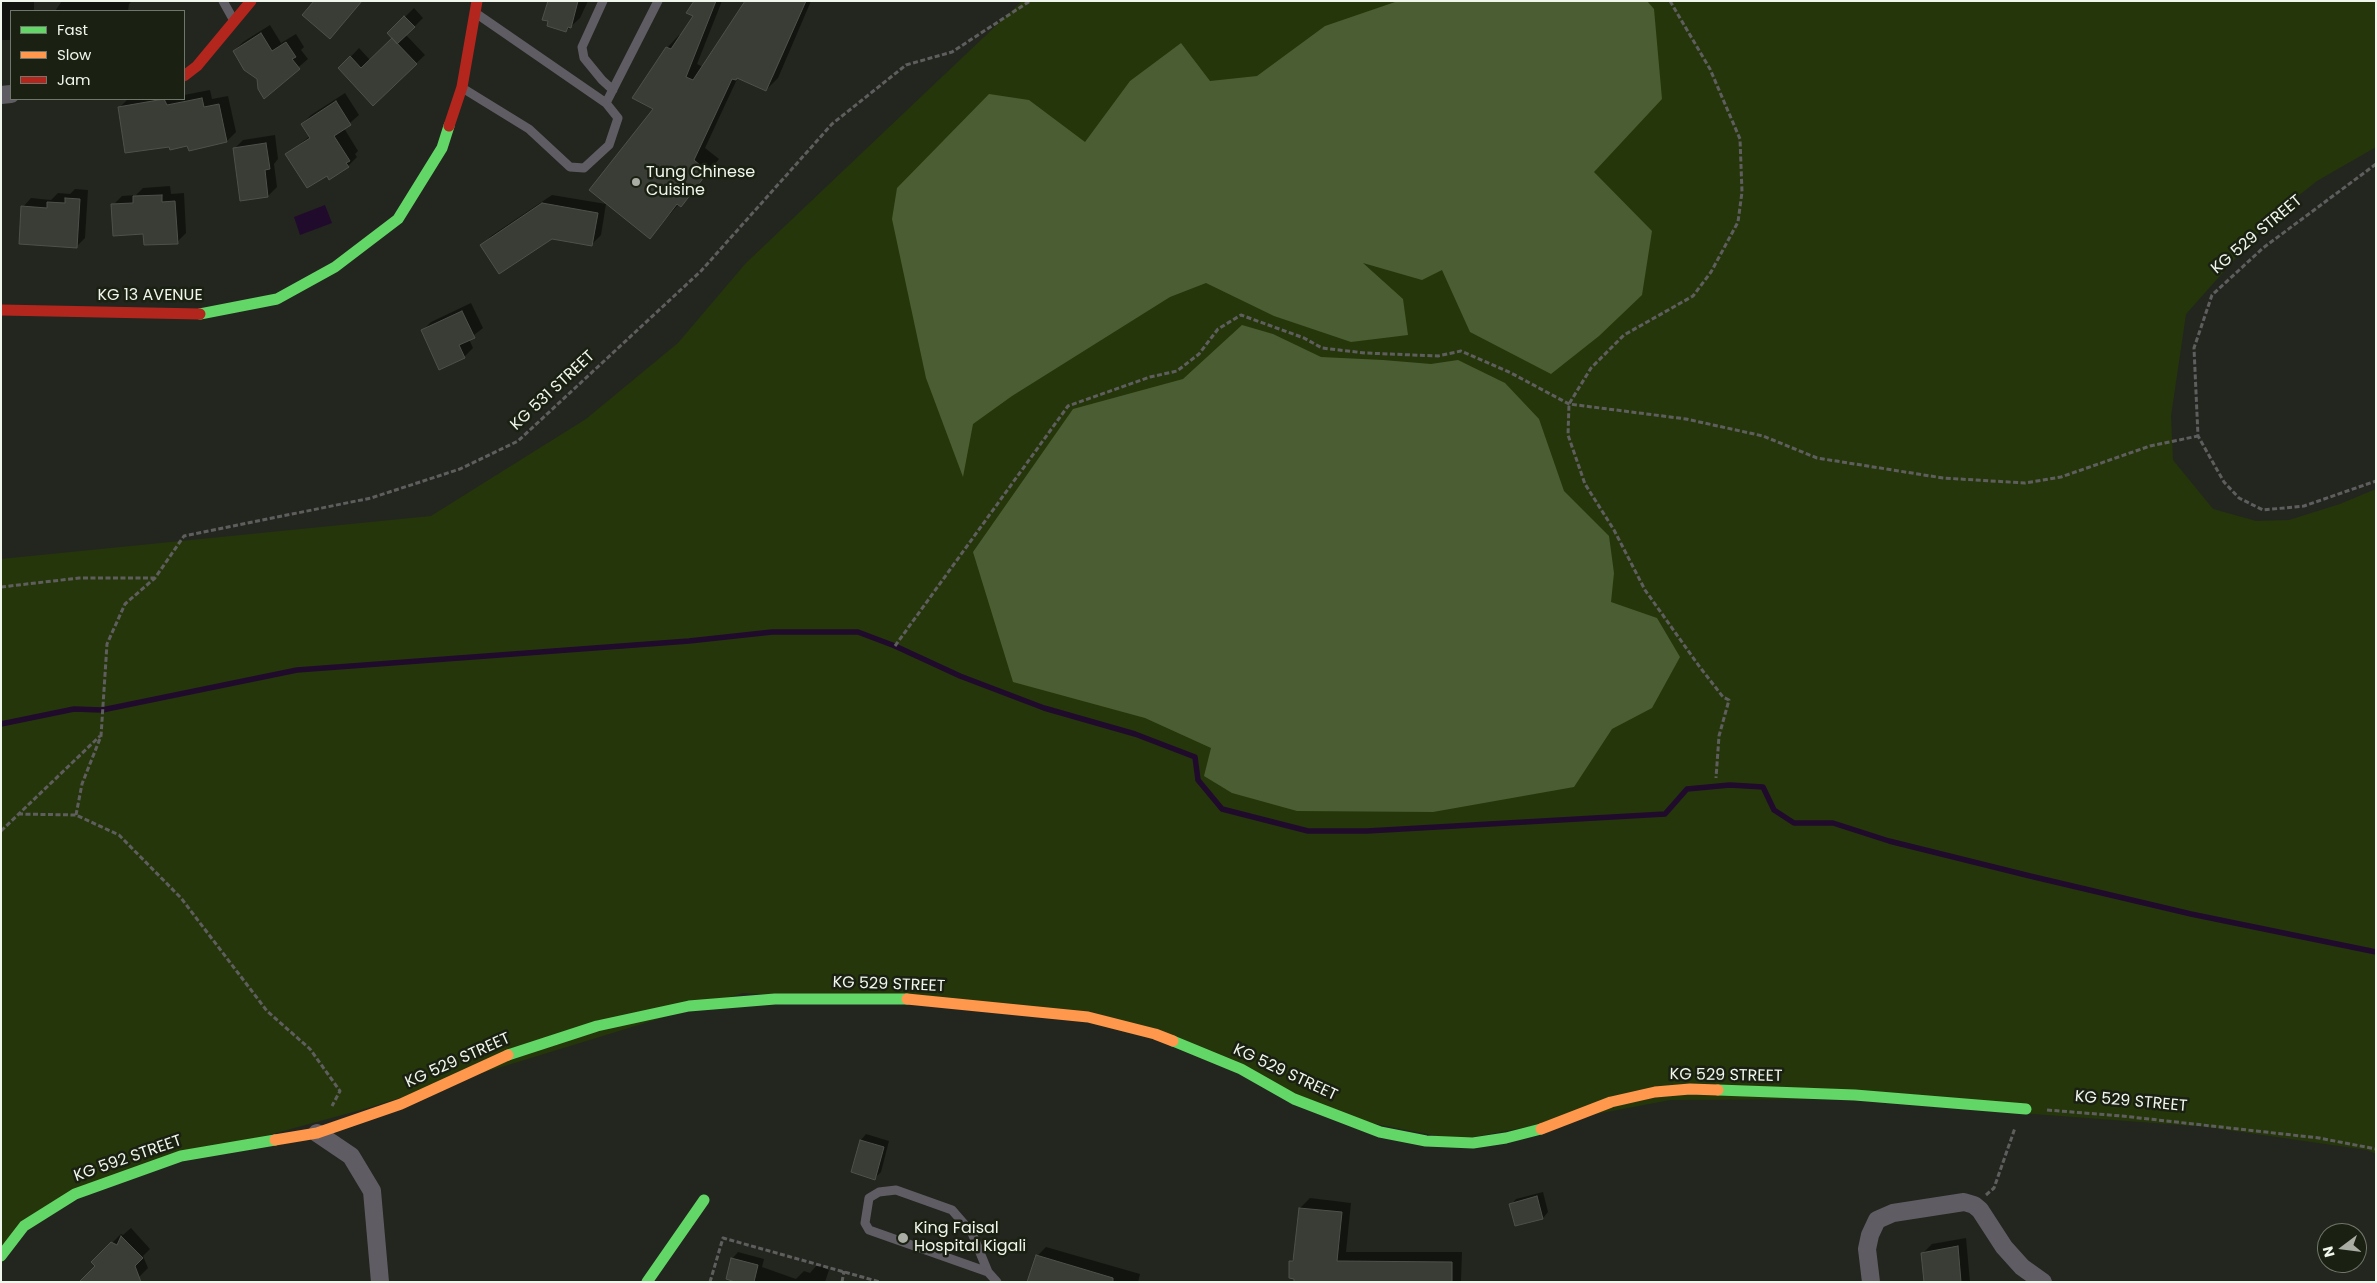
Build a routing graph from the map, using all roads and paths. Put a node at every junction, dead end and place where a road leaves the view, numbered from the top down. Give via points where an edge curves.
1 (223, 1) edge
2 (251, 1) edge
3 (477, 1) edge
4 (603, 1) edge
5 (658, 1) edge
6 (1030, 1) edge
7 (1670, 1) edge
8 (475, 13) junction
9 (235, 21) junction
10 (185, 75) edge
11 (462, 87) junction
12 (613, 90) junction
13 (606, 103) junction
14 (2376, 164) edge
15 (1, 310) edge
16 (1568, 404) junction
17 (2198, 436) junction
18 (2376, 480) edge
19 (155, 578) junction
20 (1, 587) edge
21 (895, 646) dead end
22 (101, 736) junction
23 (1716, 778) dead end
24 (18, 814) junction
25 (76, 815) junction
26 (1, 831) edge
27 (331, 1108) dead end
28 (2026, 1109) junction
29 (317, 1132) junction
30 (2376, 1149) edge
31 (704, 1200) dead end
32 (1974, 1205) junction
33 (1, 1256) edge
34 (844, 1271) junction
35 (988, 1272) junction
36 (380, 1282) edge
37 (647, 1282) edge
38 (710, 1282) edge
39 (842, 1282) edge
40 (880, 1282) edge
41 (997, 1282) edge
42 (1871, 1282) edge
43 (2043, 1282) edge

1 - 9 lane
2 - 9 street
3 - 8 street, KG 13 AVENUE
4 - 12 lane via 582,46 584,58
5 - 12 lane
6 - 19 path, KG 531 STREET via 952,52 906,66 832,124 701,271 518,441 460,469 371,498 184,536
7 - 16 path via 1710,69 1740,139 1742,192 1738,222 1711,272 1693,296 1624,335 1591,368
8 - 11 street, KG 13 AVENUE
8 - 13 lane
9 - 10 street via 197,66
11 - 13 lane via 529,129 570,167 584,168 609,145 618,118
11 - 15 street, KG 13 AVENUE via 442,148 398,219 335,267 278,299 203,314
12 - 13 lane
14 - 17 path, KG 529 STREET via 2263,248 2212,295 2194,348
16 - 17 path via 1686,419 1763,436 1817,458 1857,466 1943,478 2025,483 2061,477 2150,446
16 - 21 path via 1511,373 1461,352 1438,356 1322,348 1241,315 1218,329 1199,354 1177,371 1150,377 1068,406
16 - 23 path via 1568,435 1585,484 1614,530 1645,590 1699,666 1729,700 1719,736
17 - 18 path, KG 529 STREET via 2224,482 2239,498 2263,510 2304,506
19 - 20 path via 79,578
19 - 22 path, KG 531 STREET via 125,604 107,644
22 - 24 path
22 - 25 path, KG 531 STREET via 82,784
24 - 25 path
24 - 26 path
25 - 27 path via 119,835 181,898 267,1011 310,1050 340,1091
28 - 29 street, KG 529 STREET via 1855,1095 1690,1089 1655,1092 1611,1102 1543,1128 1506,1138 1472,1143 1426,1141 1380,1132 1294,1099 1255,1076 1154,1034 1088,1017 917,999 775,999 689,1006 597,1026 494,1060 401,1104
28 - 30 path, KG 529 STREET via 2319,1138
28 - 32 path via 2017,1121 1994,1188
29 - 33 street, KG 592 STREET via 181,1156 75,1194 24,1226
29 - 36 street via 351,1156 372,1191
31 - 37 street
32 - 42 street via 1964,1202 1911,1210 1877,1220 1868,1249
32 - 43 street via 2004,1247 2022,1267
34 - 38 path via 723,1238
34 - 39 path
34 - 40 path
35 - 35 lane via 972,1234 952,1210 896,1190 879,1192 869,1198 866,1223 869,1230
35 - 41 lane

